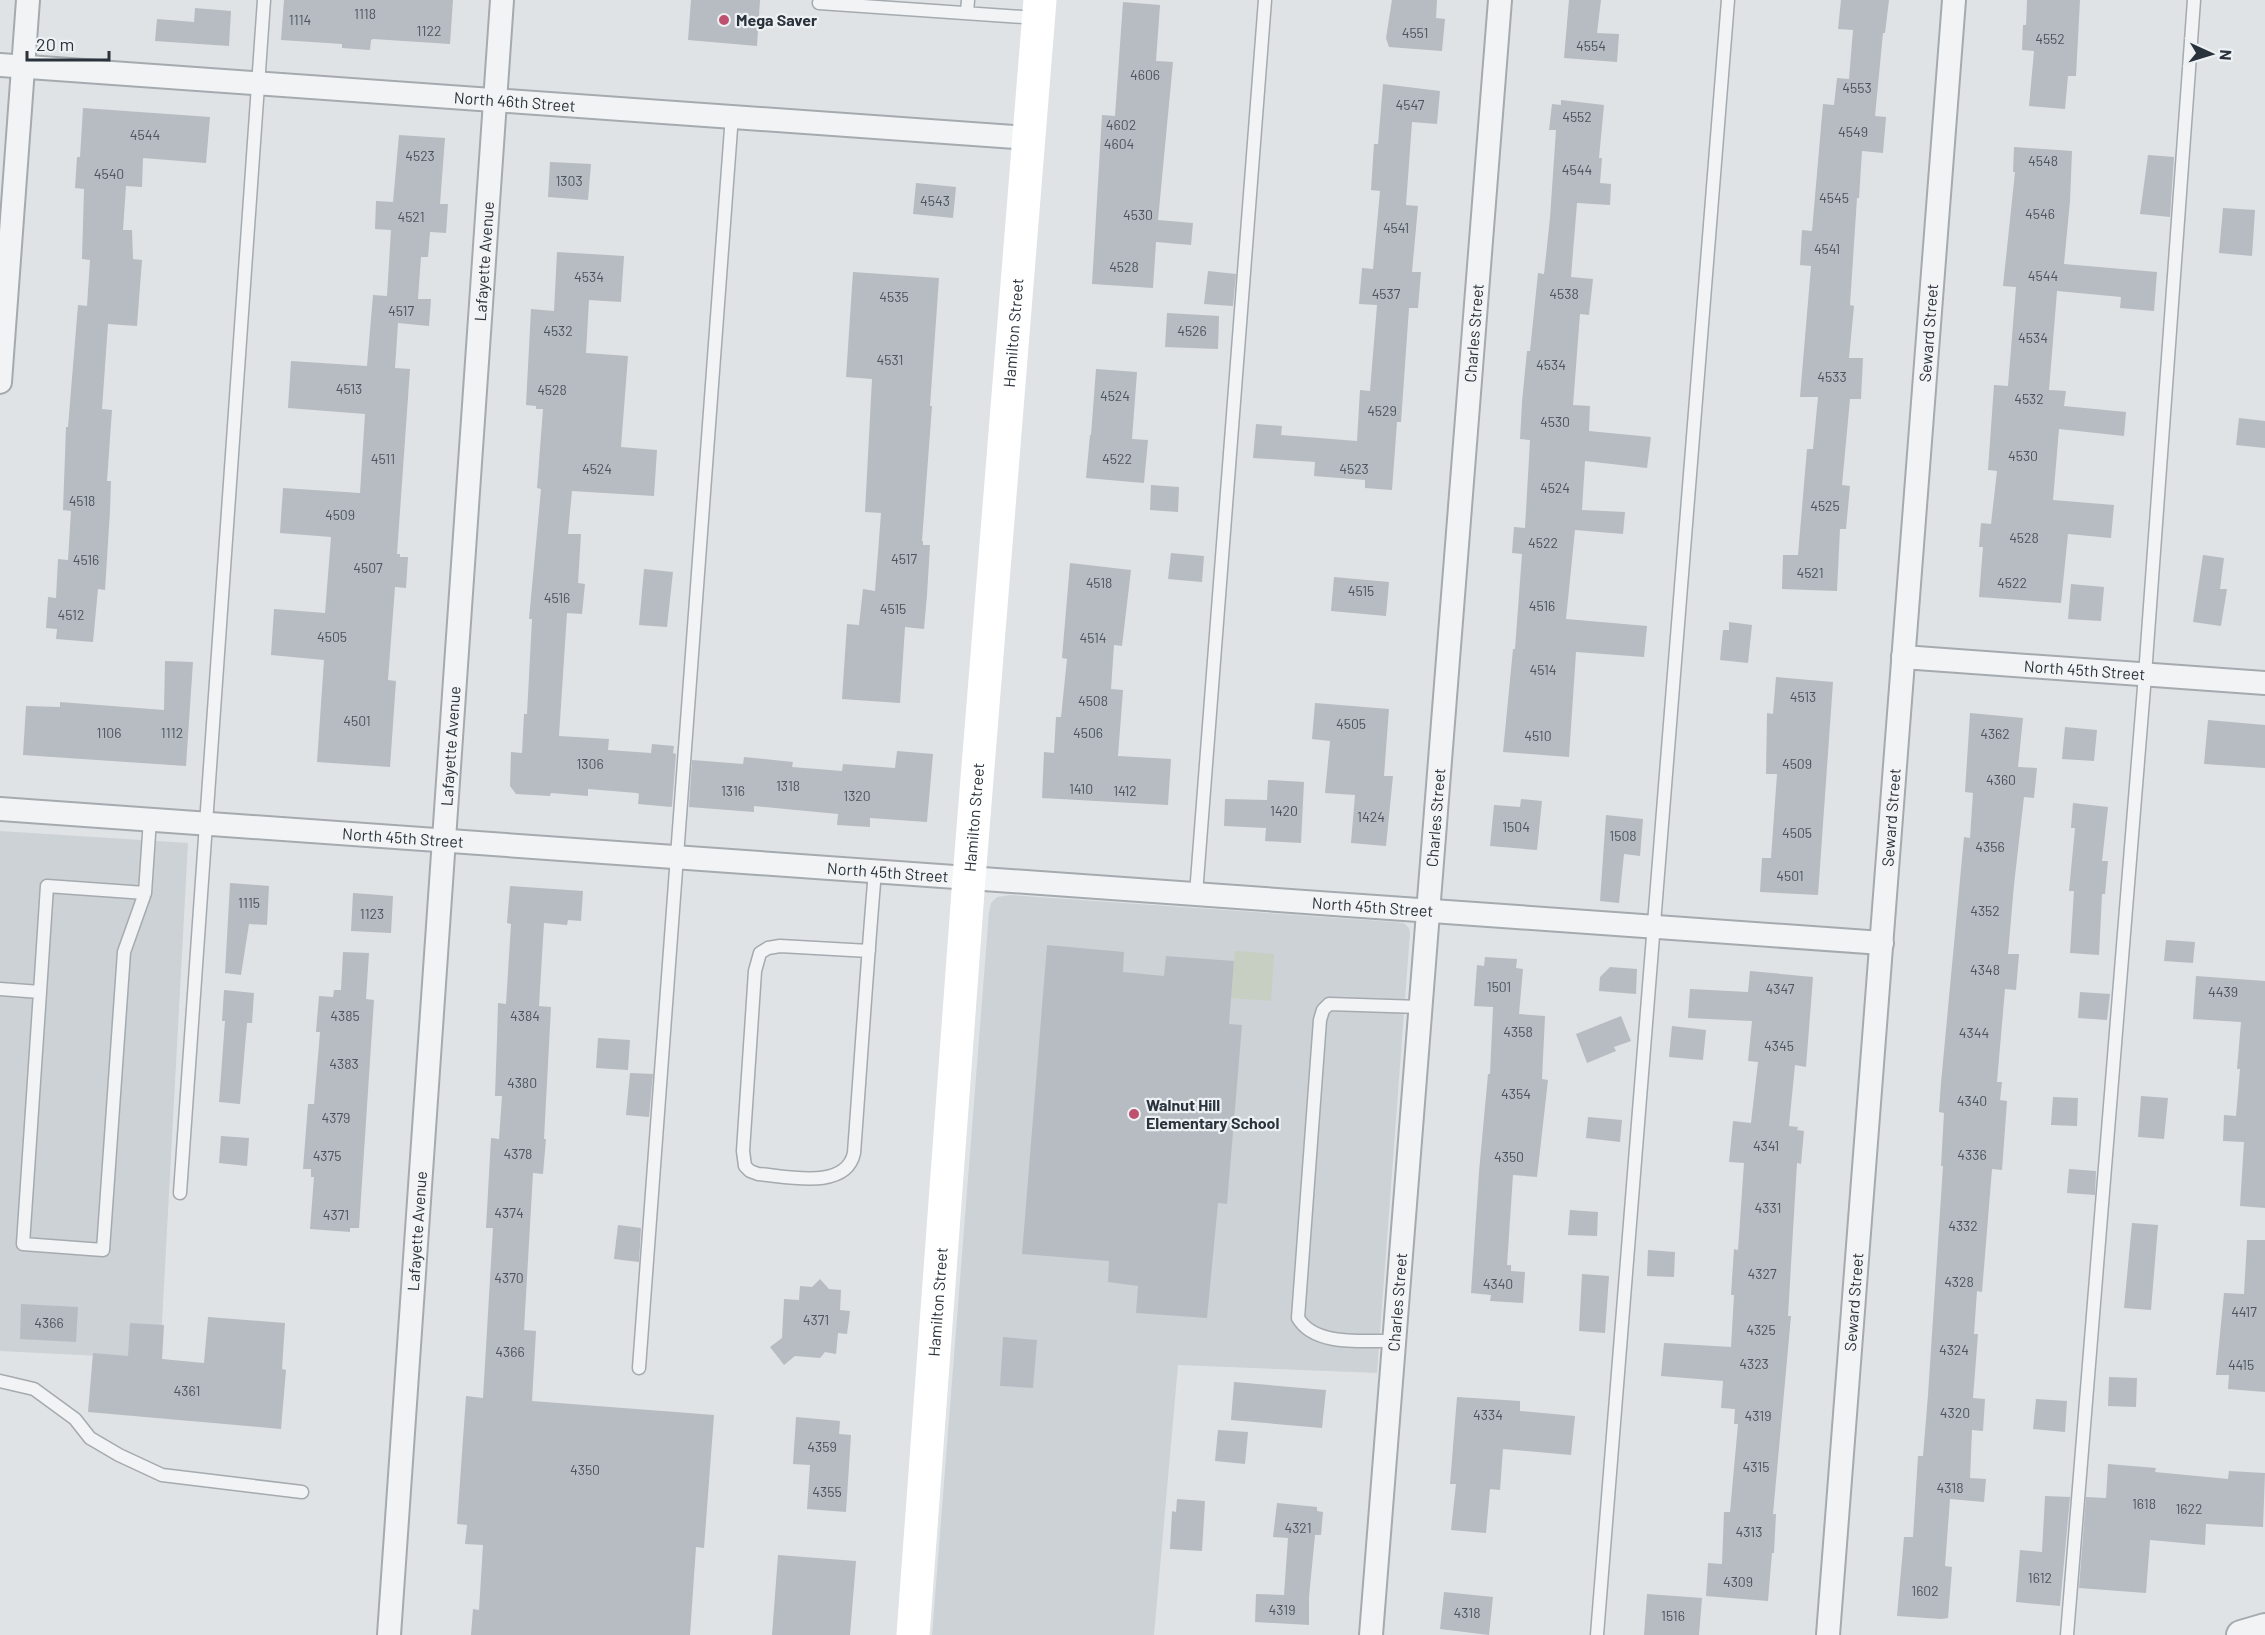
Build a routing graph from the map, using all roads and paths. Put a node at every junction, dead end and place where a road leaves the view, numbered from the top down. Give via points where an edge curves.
1 (28, 0) edge
2 (264, 0) edge
3 (502, 0) edge
4 (820, 0) edge
5 (1265, 0) edge
6 (1500, 0) edge
7 (1728, 0) edge
8 (1954, 0) edge
9 (2194, 0) edge
10 (968, 6) edge
11 (1039, 9) edge
12 (0, 65) edge
13 (24, 67) junction
14 (258, 83) junction
15 (496, 100) junction
16 (732, 116) junction
17 (1029, 138) junction
18 (0, 382) edge
19 (1903, 657) junction
20 (2145, 675) junction
21 (2265, 683) edge
22 (0, 809) edge
23 (150, 819) junction
24 (205, 824) junction
25 (443, 840) junction
26 (678, 857) junction
27 (875, 872) junction
28 (969, 878) junction
29 (145, 893) junction
30 (1196, 894) junction
31 (1428, 910) junction
32 (1653, 926) junction
33 (1882, 943) junction
34 (869, 951) junction
35 (0, 989) edge
36 (40, 992) junction
37 (1420, 1007) junction
38 (180, 1193) dead end
39 (1394, 1341) junction
40 (639, 1368) dead end
41 (0, 1381) edge
42 (302, 1492) dead end
43 (2265, 1628) edge
44 (389, 1635) edge
45 (913, 1635) edge
46 (1371, 1635) edge
47 (1597, 1635) edge
48 (1828, 1635) edge
49 (2067, 1635) edge
50 (2241, 1635) edge

1 - 13 street
2 - 14 lane
3 - 15 street, Lafayette Avenue
4 - 10 lane via 819,3
5 - 30 lane
6 - 31 street, Charles Street
7 - 32 lane
8 - 19 street, Seward Street
9 - 20 lane
10 - 11 lane
11 - 17 main road, Hamilton Street
12 - 13 street, North 46th Street
13 - 14 street, North 46th Street
13 - 18 street
14 - 15 street, North 46th Street
14 - 24 lane
15 - 16 street, North 46th Street
15 - 25 street, Lafayette Avenue
16 - 17 street, North 46th Street
16 - 26 lane
17 - 28 main road, Hamilton Street
19 - 20 street, North 45th Street
19 - 33 street, Seward Street
20 - 21 street, North 45th Street
20 - 49 lane
22 - 23 street, North 45th Street
23 - 24 street, North 45th Street
23 - 29 lane
24 - 25 street, North 45th Street
24 - 38 lane
25 - 26 street, North 45th Street
25 - 44 street, Lafayette Avenue
26 - 27 street, North 45th Street
26 - 40 lane
27 - 28 street, North 45th Street
27 - 34 lane
28 - 30 street, North 45th Street
28 - 45 main road, Hamilton Street
29 - 36 lane via 47,886
29 - 36 lane via 124,952 104,1250 23,1244
30 - 31 street, North 45th Street
31 - 32 street, North 45th Street
31 - 37 street, Charles Street
32 - 33 street, North 45th Street
32 - 47 lane
33 - 48 street, Seward Street
34 - 34 lane via 852,1160 844,1171 823,1178 750,1171 745,1166 743,1151 755,971 760,953 780,945
35 - 36 lane
37 - 39 street, Charles Street
37 - 39 lane via 1329,1004 1320,1020 1298,1318 1314,1334 1329,1338
39 - 46 street, Charles Street
41 - 42 lane via 34,1389 75,1419 90,1438 162,1475
43 - 50 street

